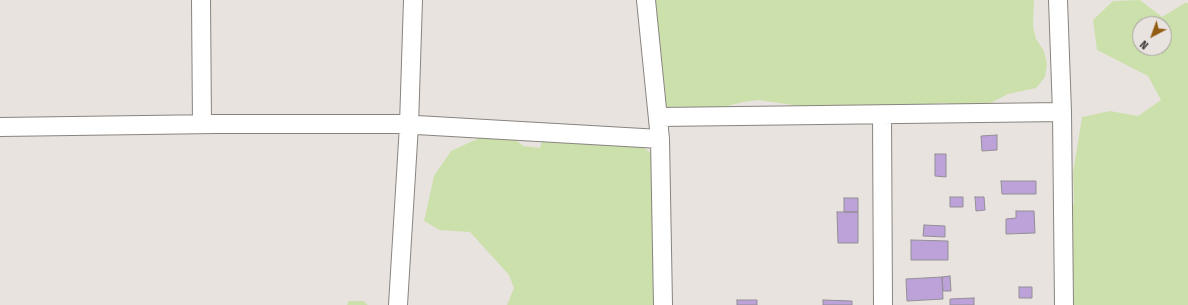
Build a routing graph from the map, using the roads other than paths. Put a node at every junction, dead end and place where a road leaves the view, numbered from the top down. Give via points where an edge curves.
1 (201, 0) edge
2 (413, 0) edge
3 (646, 0) edge
4 (1058, 0) edge
5 (1062, 112) junction
6 (882, 114) junction
7 (659, 117) junction
8 (202, 124) junction
9 (409, 125) junction
10 (0, 127) edge
11 (660, 139) junction
12 (398, 305) edge
13 (662, 305) edge
14 (883, 305) edge
15 (1064, 305) edge

1 - 8 street
2 - 9 street
3 - 7 street
4 - 5 street
5 - 6 street
5 - 15 street
6 - 7 street
6 - 14 street
7 - 11 street
8 - 9 street
8 - 10 street
9 - 11 street
9 - 12 street
11 - 13 street

